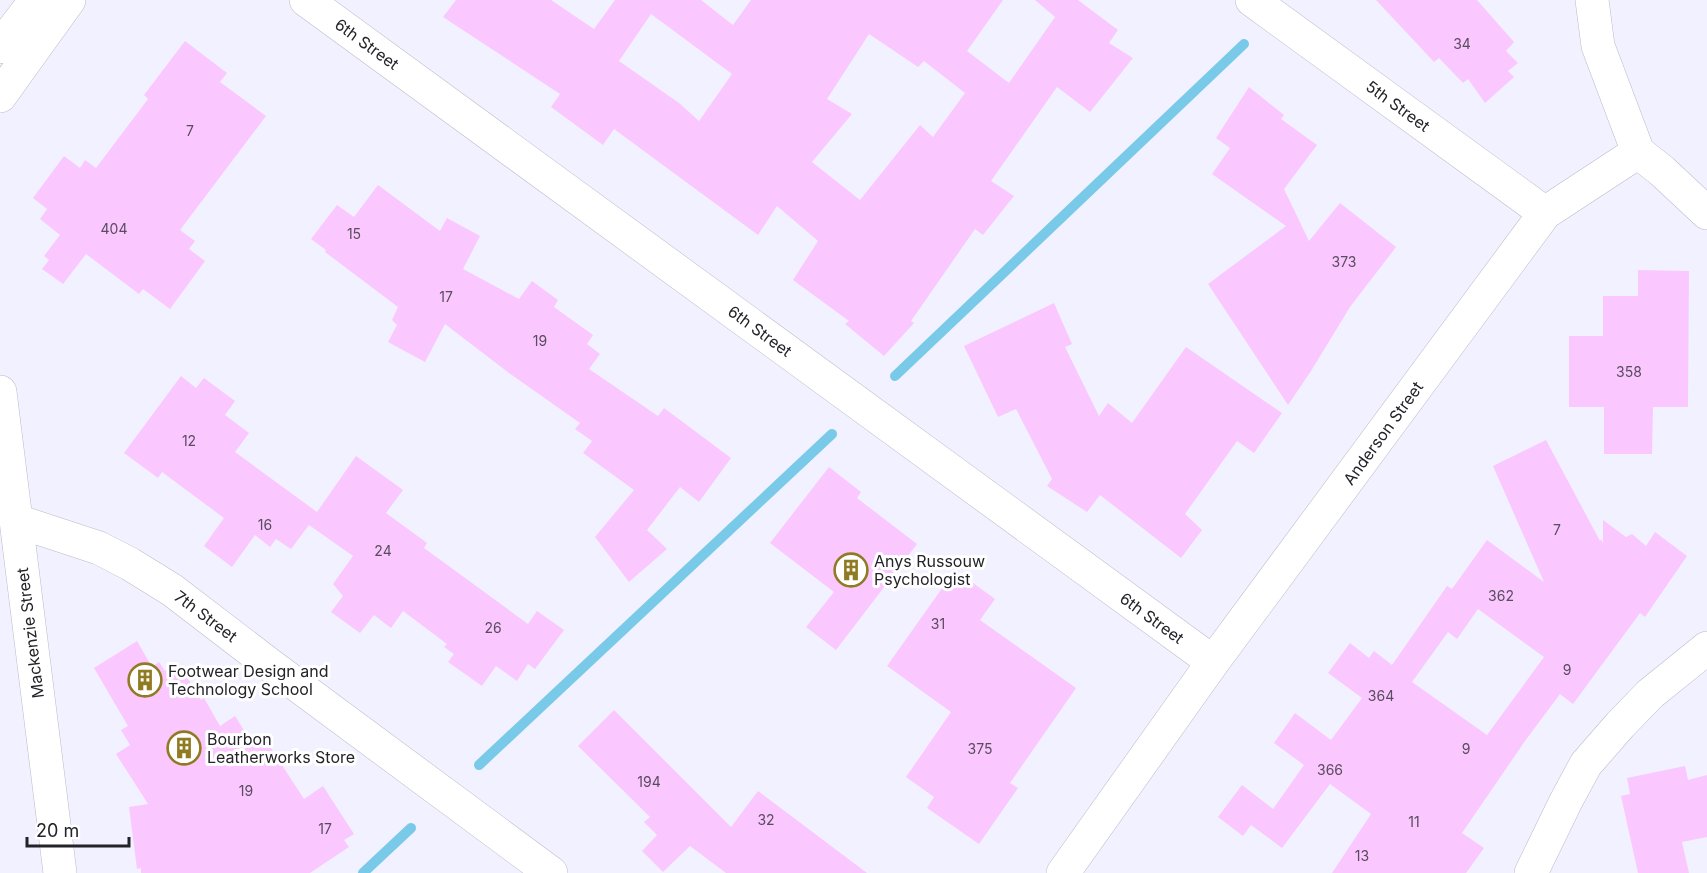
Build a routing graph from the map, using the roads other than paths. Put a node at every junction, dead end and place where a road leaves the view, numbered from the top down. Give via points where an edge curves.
1 (36, 0) edge
2 (69, 0) edge
3 (306, 0) edge
4 (1252, 0) edge
5 (1592, 0) edge
6 (0, 47) edge
7 (0, 96) edge
8 (1638, 152) junction
9 (1545, 213) junction
10 (1707, 213) edge
11 (0, 392) edge
12 (17, 521) junction
13 (1707, 648) edge
14 (1213, 662) junction
15 (60, 873) edge
16 (551, 873) edge
17 (1063, 873) edge
18 (1531, 873) edge

1 - 6 street
2 - 7 street
3 - 14 street, 6th Street
4 - 9 street, 5th Street
5 - 8 street via 1598,46
8 - 9 street, Anderson Street
8 - 10 street
9 - 14 street, Anderson Street
11 - 12 street, Mackenzie Street
12 - 15 street, Mackenzie Street
12 - 16 street, 7th Street via 99,548 172,590
13 - 18 street via 1650,694 1586,764
14 - 17 street, Anderson Street

